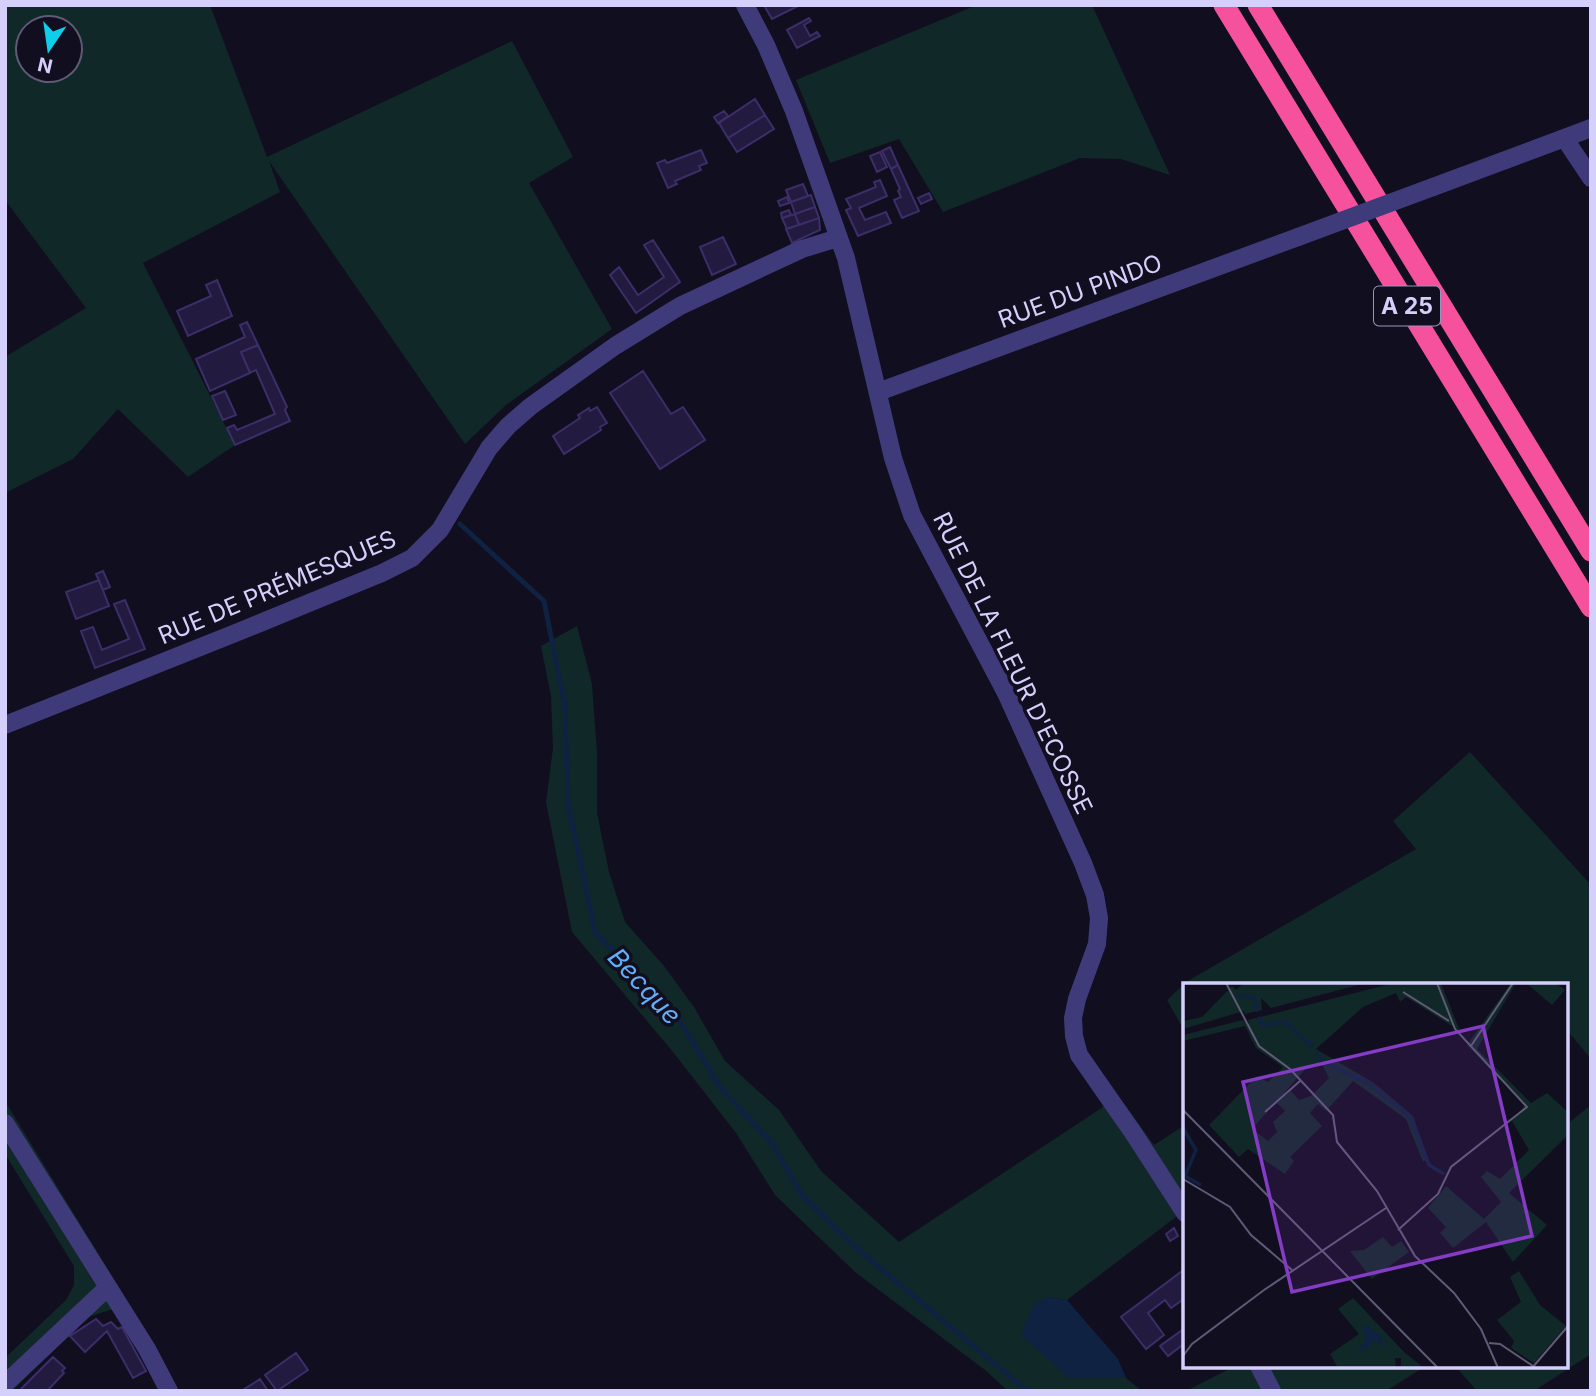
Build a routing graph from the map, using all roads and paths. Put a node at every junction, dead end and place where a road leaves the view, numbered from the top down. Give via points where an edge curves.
1 (745, 5) edge
2 (1224, 5) edge
3 (1258, 5) edge
4 (1591, 128) edge
5 (1565, 139) junction
6 (1591, 178) edge
7 (838, 237) junction
8 (878, 392) junction
9 (1591, 551) edge
10 (1591, 607) edge
11 (5, 725) edge
12 (5, 1124) edge
13 (1183, 1210) edge
14 (107, 1288) junction
15 (1260, 1368) edge
16 (5, 1384) edge
17 (169, 1391) edge
18 (1272, 1391) edge

1 - 7 street, RUE DE LA FLEUR D'ECOSSE via 794,111
2 - 10 highway, A 25
3 - 9 highway, A 25
4 - 5 street
5 - 6 street
5 - 8 street, RUE DU PINDO, bridge
7 - 8 street, RUE DE LA FLEUR D'ECOSSE
7 - 11 street, RUE DE PRÉMESQUES via 680,306 531,406 489,448 440,530 412,558
8 - 13 street, RUE DE LA FLEUR D'ECOSSE via 912,515 1006,693 1095,895 1097,944 1073,1018 1079,1055
12 - 14 street
14 - 16 street
14 - 17 street
15 - 18 street

